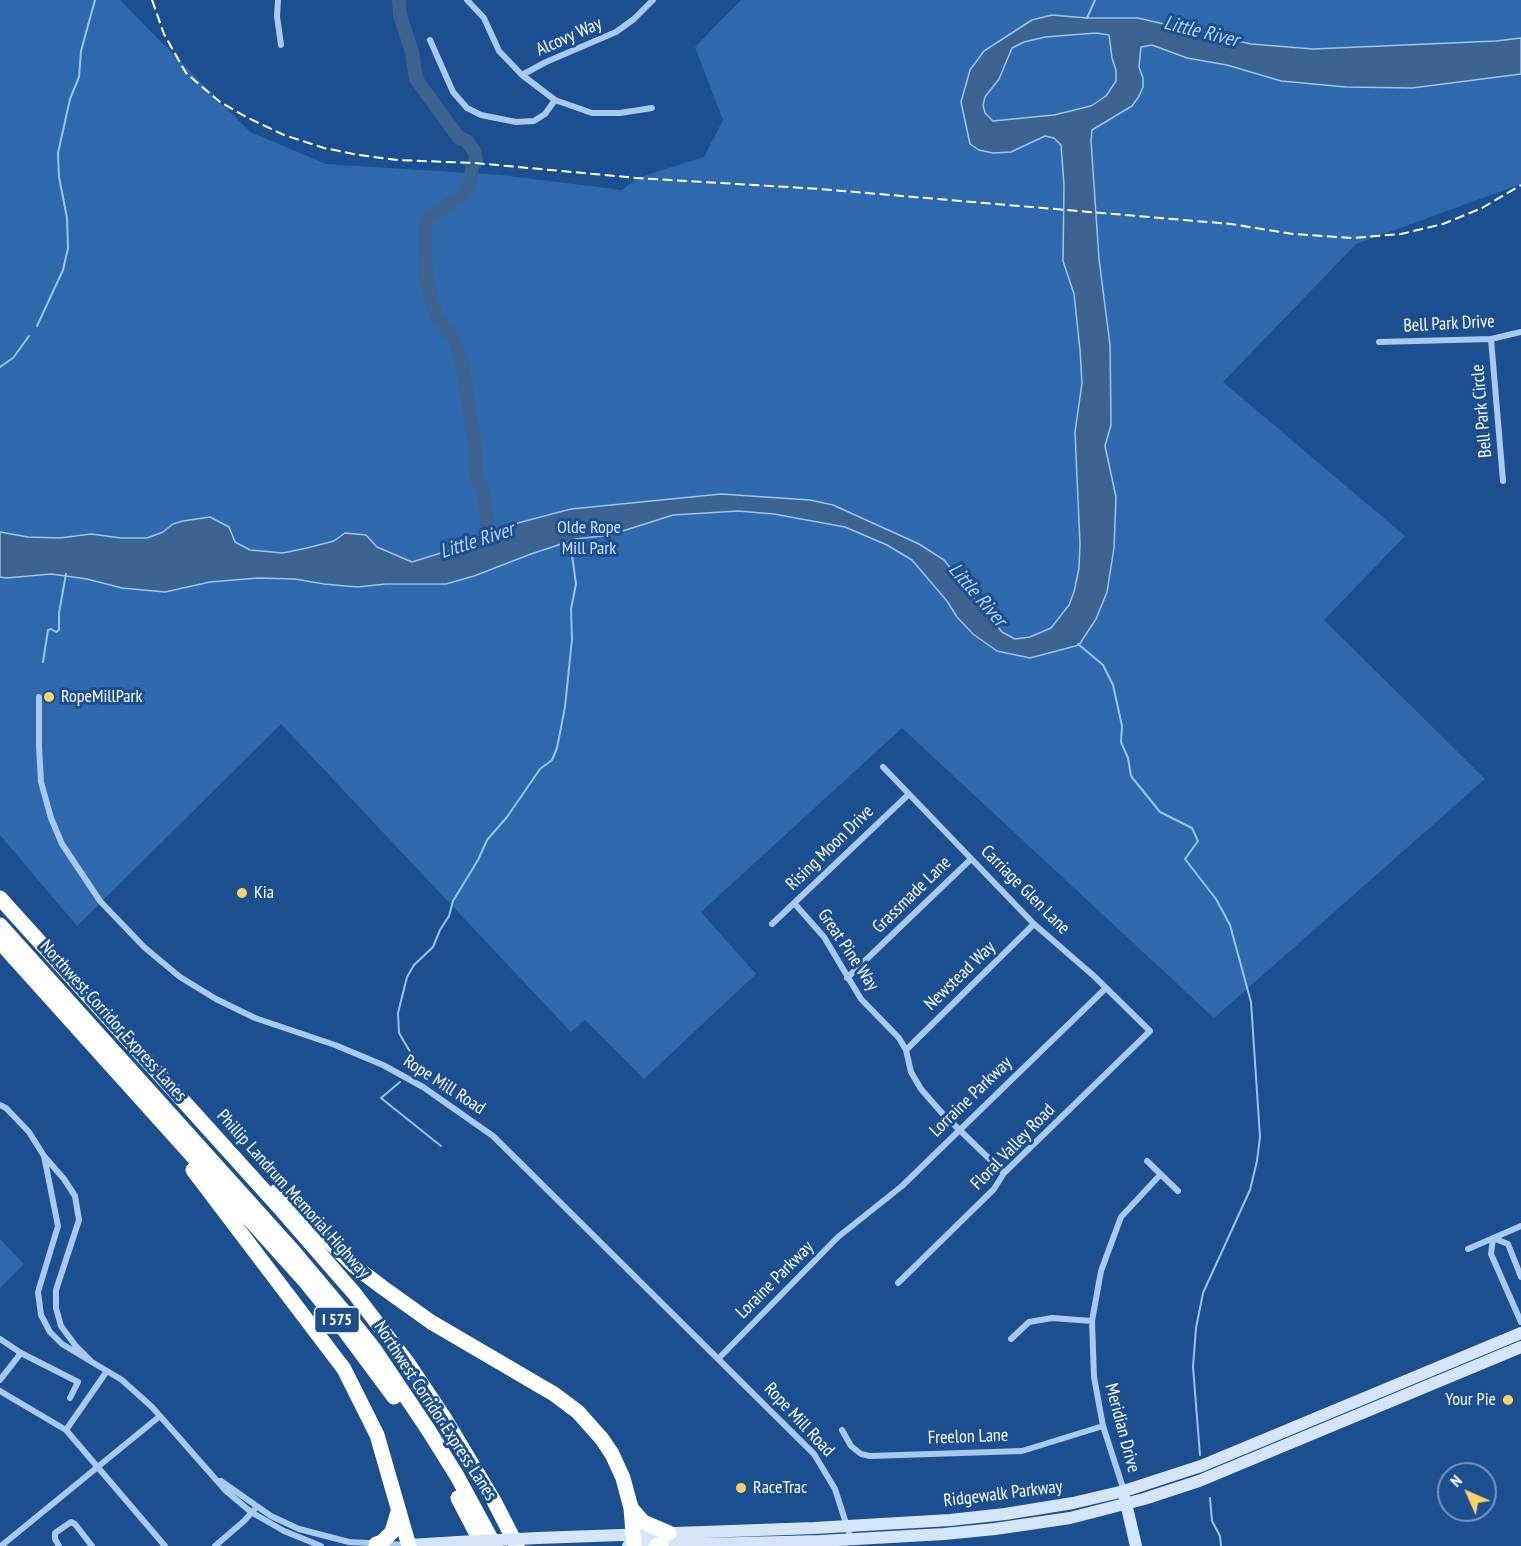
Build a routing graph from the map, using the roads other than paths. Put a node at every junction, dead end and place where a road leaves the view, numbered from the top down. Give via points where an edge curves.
1 (278, 0) edge
2 (467, 0) edge
3 (653, 0) edge
4 (430, 40) dead end
5 (281, 45) dead end
6 (522, 75) junction
7 (555, 100) junction
8 (652, 108) dead end
9 (1521, 332) edge
10 (1491, 339) junction
11 (1379, 342) dead end
12 (1503, 481) dead end
13 (39, 697) dead end
14 (883, 767) dead end
15 (909, 794) junction
16 (971, 859) junction
17 (0, 897) edge
18 (794, 903) junction
19 (772, 924) dead end
20 (1034, 924) junction
21 (0, 926) edge
22 (0, 942) edge
23 (847, 978) junction
24 (1106, 988) junction
25 (1150, 1031) joint
26 (906, 1050) junction
27 (0, 1105) edge
28 (158, 1118) junction
29 (200, 1120) junction
30 (959, 1129) junction
31 (44, 1156) junction
32 (1147, 1161) dead end
33 (1004, 1173) junction
34 (1160, 1175) junction
35 (1178, 1191) dead end
36 (854, 1224) joint
37 (1521, 1226) edge
38 (1493, 1238) junction
39 (1468, 1249) dead end
40 (1521, 1277) edge
41 (898, 1283) dead end
42 (1092, 1321) junction
43 (1521, 1322) edge
44 (1521, 1333) edge
45 (0, 1339) edge
46 (1011, 1339) dead end
47 (1521, 1347) edge
48 (21, 1353) junction
49 (719, 1358) junction
50 (90, 1360) junction
51 (107, 1371) junction
52 (0, 1380) edge
53 (0, 1391) edge
54 (70, 1398) dead end
55 (160, 1416) junction
56 (1103, 1426) junction
57 (66, 1430) junction
58 (842, 1430) dead end
59 (98, 1466) junction
60 (1124, 1491) junction
61 (1127, 1504) junction
62 (631, 1508) junction
63 (398, 1509) junction
64 (254, 1510) junction
65 (847, 1526) junction
66 (851, 1539) junction
67 (662, 1541) edge
68 (632, 1543) edge
69 (825, 1543) edge
70 (376, 1544) junction
71 (409, 1545) edge
72 (1, 1546) edge
73 (59, 1546) edge
74 (92, 1546) edge
75 (165, 1546) edge
76 (214, 1546) edge
77 (321, 1546) edge
78 (483, 1546) edge
79 (495, 1546) edge
80 (517, 1546) edge
81 (1137, 1546) edge

1 - 5 street
2 - 6 street via 484,18 499,51
3 - 6 street, Alcovy Way via 616,32
4 - 7 street via 453,92 467,108 481,115 516,122 534,121
6 - 7 street
7 - 8 street via 592,113
9 - 10 street, Bell Park Drive
10 - 11 street, Bell Park Drive
10 - 12 street, Bell Park Circle
13 - 49 street, Rope Mill Road via 41,782 51,818 62,844 100,902 144,946 180,977 216,999 383,1065 462,1113 501,1143
14 - 15 street, Carriage Glen Lane
15 - 16 street, Carriage Glen Lane
15 - 18 street, Rising Moon Drive
16 - 20 street, Carriage Glen Lane
16 - 23 street, Grassmade Lane
17 - 29 highway, Phillip Landrum Memorial Highway / I 575
18 - 19 street, Rising Moon Drive
18 - 23 street, Great Pine Way via 824,937
20 - 24 street, Carriage Glen Lane
20 - 26 street, Newstead Way
21 - 79 highway, Northwest Corridor Express Lanes via 351,1320 429,1431
22 - 28 highway, I 575
23 - 26 street, Great Pine Way
24 - 25 street, Carriage Glen Lane
24 - 30 street, Lorraine Parkway
25 - 33 street, Floral Valley Road
26 - 30 street, Great Pine Way via 911,1072 921,1089
27 - 31 street via 29,1132
28 - 63 highway via 210,1194 344,1369 377,1435
28 - 78 highway, I 575 via 346,1332 413,1424
29 - 62 highway via 382,1287 578,1412 612,1454
29 - 80 highway, Phillip Landrum Memorial Highway / I 575 via 354,1293 407,1362 470,1459
30 - 33 street, Great Pine Way
30 - 36 street, Lorraine Parkway via 902,1186
31 - 50 street via 75,1196 79,1220 56,1290 56,1308 61,1326
31 - 50 street via 58,1226 38,1292 41,1315 62,1344
32 - 34 street
33 - 41 street, Floral Valley Road via 994,1189
34 - 35 street
34 - 42 street, Meridian Drive via 1120,1217 1101,1271
36 - 49 street, Loraine Parkway
37 - 38 street
38 - 39 street
38 - 40 street via 1508,1244
38 - 43 street via 1491,1254
42 - 46 street via 1052,1318 1029,1322
42 - 56 street, Meridian Drive via 1094,1377
44 - 60 main road, Ridgewalk Parkway via 1228,1455
45 - 48 street
47 - 61 main road, Ridgewalk Parkway via 1222,1472
48 - 52 street
48 - 54 street via 78,1382
49 - 65 street, Rope Mill Road via 818,1460 832,1483
50 - 51 street
51 - 55 street
51 - 57 street
53 - 57 street
55 - 59 street
55 - 64 street via 226,1491
56 - 58 street, Freelon Lane via 1022,1451 870,1455 851,1446
56 - 60 street, Meridian Drive
57 - 59 street
59 - 72 street
59 - 75 street
60 - 61 main road
60 - 65 main road, Ridgewalk Parkway via 1005,1514
61 - 66 main road, Ridgewalk Parkway via 1070,1518 995,1529
61 - 81 main road
62 - 67 highway
62 - 68 highway
63 - 70 highway via 392,1533
63 - 71 highway
64 - 70 street via 314,1534
64 - 76 street
64 - 77 street via 284,1531
65 - 66 street, Rope Mill Road
65 - 67 main road, Ridgewalk Parkway
66 - 69 main road, Ridgewalk Parkway
67 - 68 main road, Ridgewalk Parkway
67 - 69 main road, Ridgewalk Parkway
68 - 71 main road, Ridgewalk Parkway, bridge via 538,1538
70 - 71 street
73 - 74 street via 56,1533 70,1522

